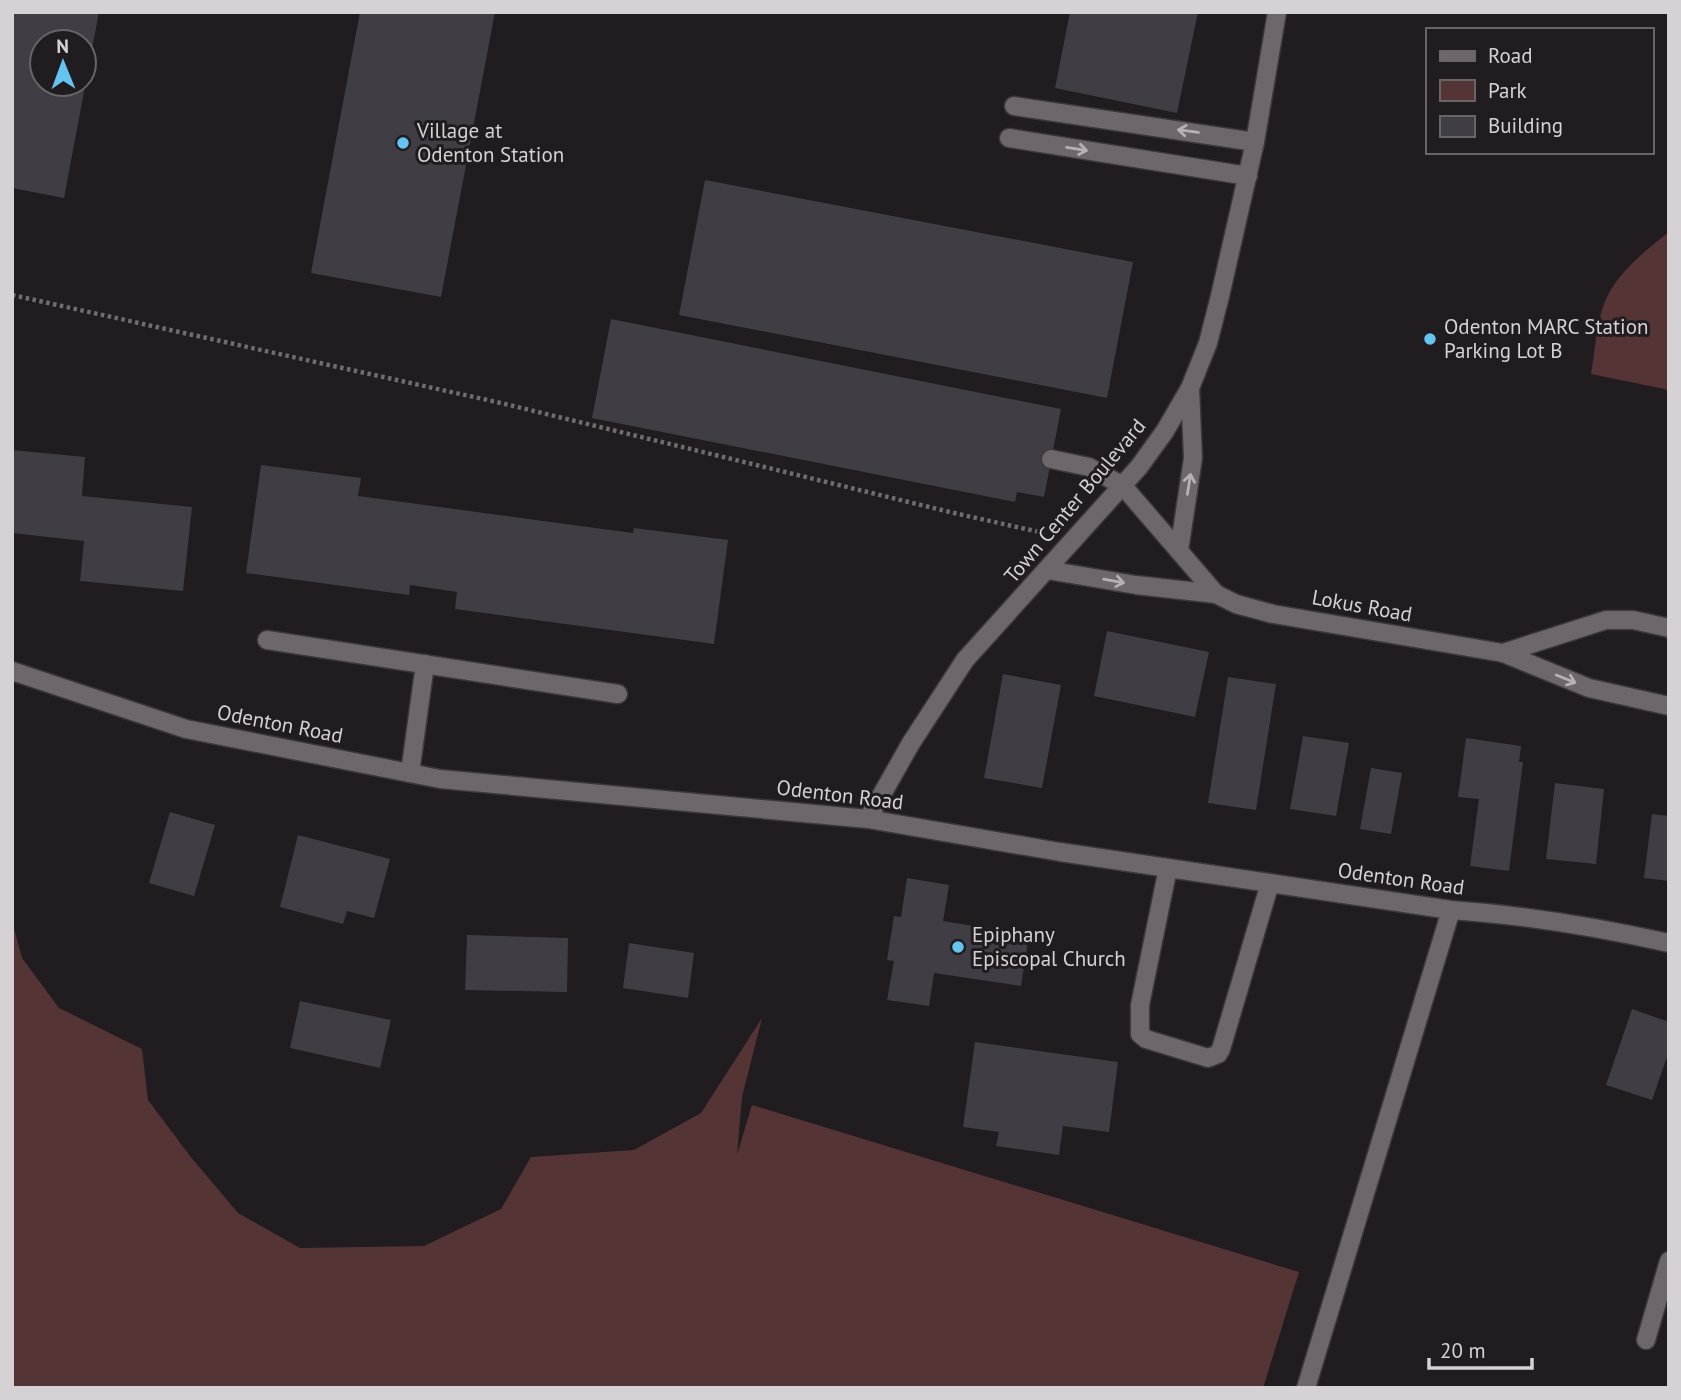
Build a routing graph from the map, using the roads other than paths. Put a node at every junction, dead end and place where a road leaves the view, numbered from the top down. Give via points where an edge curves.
1 (1278, 12) edge
2 (1014, 106) dead end
3 (1009, 138) dead end
4 (1255, 142) junction
5 (1248, 176) junction
6 (1190, 388) junction
7 (1051, 459) dead end
8 (1123, 486) junction
9 (1179, 551) junction
10 (1047, 570) junction
11 (1216, 594) junction
12 (1669, 628) edge
13 (267, 640) dead end
14 (1503, 653) junction
15 (425, 664) junction
16 (12, 671) edge
17 (618, 694) dead end
18 (1669, 706) edge
19 (410, 773) junction
20 (868, 819) junction
21 (1168, 867) junction
22 (1270, 883) junction
23 (1451, 910) junction
24 (1669, 943) edge
25 (1669, 1261) edge
26 (1646, 1340) dead end
27 (1306, 1388) edge

1 - 4 street, Town Center Boulevard
4 -> 2 street
3 -> 5 street
4 - 5 street, Town Center Boulevard
5 - 6 street, Town Center Boulevard via 1208,343
6 - 8 street, Town Center Boulevard
9 -> 6 street via 1193,458
7 - 8 street via 1089,467
8 - 9 street, Lokus Road
8 - 10 street, Town Center Boulevard
9 - 11 street, Lokus Road
10 -> 11 street, Lokus Road
10 - 20 street, Town Center Boulevard via 965,660
11 - 14 street, Lokus Road via 1273,614
12 - 14 street via 1606,620
13 - 15 street
14 -> 18 street via 1589,688
15 - 17 street
15 - 19 street
16 - 19 street, Odenton Road via 186,729
19 - 20 street, Odenton Road
20 - 21 street, Odenton Road
21 - 22 street, Odenton Road
21 - 22 street via 1140,1005 1140,1034 1146,1040 1208,1058 1221,1049
22 - 23 street, Odenton Road
23 - 24 street, Odenton Road
23 - 27 street
25 - 26 street

